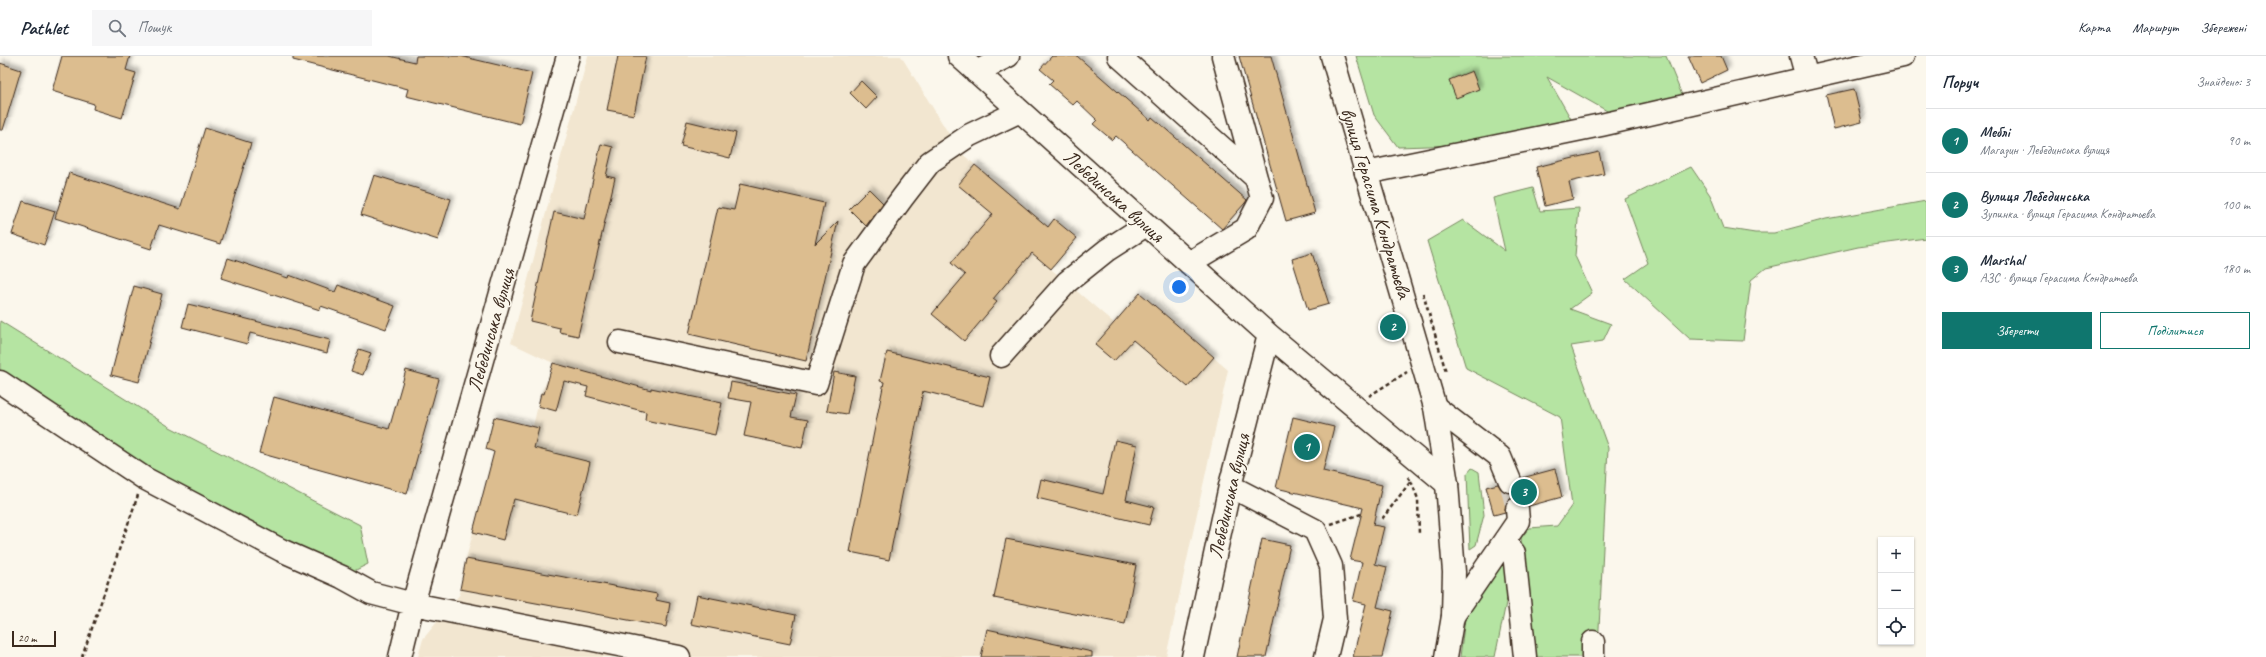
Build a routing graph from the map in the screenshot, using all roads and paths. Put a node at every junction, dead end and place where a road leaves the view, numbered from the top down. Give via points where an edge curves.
1 (568, 56) edge
2 (959, 56) edge
3 (1008, 56) edge
4 (1119, 56) edge
5 (1222, 56) edge
6 (1332, 56) edge
7 (1800, 56) edge
8 (1903, 56) edge
9 (976, 72) junction
10 (1807, 78) junction
11 (1020, 111) junction
12 (1366, 173) junction
13 (1256, 178) junction
14 (1146, 225) junction
15 (1188, 264) junction
16 (1423, 293) dead end
17 (1269, 335) junction
18 (620, 342) dead end
19 (1002, 356) dead end
20 (1405, 364) dead end
21 (1446, 372) dead end
22 (0, 382) edge
23 (1367, 398) dead end
24 (1436, 406) junction
25 (1402, 471) dead end
26 (144, 478) junction
27 (1411, 481) junction
28 (1510, 481) tunnel mouth
29 (1447, 484) junction
30 (1230, 486) junction
31 (1517, 509) tunnel mouth
32 (1361, 514) dead end
33 (1382, 519) dead end
34 (1315, 530) junction
35 (1419, 535) dead end
36 (1504, 542) junction
37 (413, 604) junction
38 (1453, 616) junction
39 (82, 657) edge
40 (400, 657) edge
41 (679, 657) edge
42 (1193, 657) edge
43 (1326, 657) edge
44 (1446, 657) edge
45 (1526, 657) edge

1 - 37 street, Лебединська вулиця
2 - 9 street, Лебединська вулиця
3 - 9 street
4 - 13 street
5 - 13 street
6 - 12 street, вулиця Герасима Кондратьєва
7 - 10 street
8 - 10 street
9 - 11 street, Лебединська вулиця
10 - 12 street via 1601,125
11 - 14 street, Лебединська вулиця
11 - 18 street via 970,135 930,162 903,197 854,264 816,384
12 - 24 street, вулиця Герасима Кондратьєва
13 - 15 street via 1262,198 1246,229
14 - 15 street, Лебединська вулиця
14 - 19 street via 1107,250 1067,282
15 - 17 street, Лебединська вулиця
16 - 21 path
17 - 29 street, Лебединська вулиця
17 - 30 street, Лебединська вулиця
20 - 23 path via 1407,372
22 - 26 street
24 - 28 street via 1500,457
24 - 29 street, вулиця Герасима Кондратьєва
25 - 27 path
26 - 37 street via 281,550 371,593
26 - 39 path
27 - 33 path
27 - 35 path via 1418,499
29 - 38 street, вулиця Герасима Кондратьєва via 1454,572
30 - 34 street
30 - 42 street, Лебединська вулиця
31 - 36 street via 1518,521
32 - 34 path
34 - 43 street via 1331,566 1335,619
36 - 38 street
36 - 45 street via 1514,553
37 - 40 street, Лебединська вулиця
37 - 41 street
38 - 44 street, вулиця Герасима Кондратьєва

